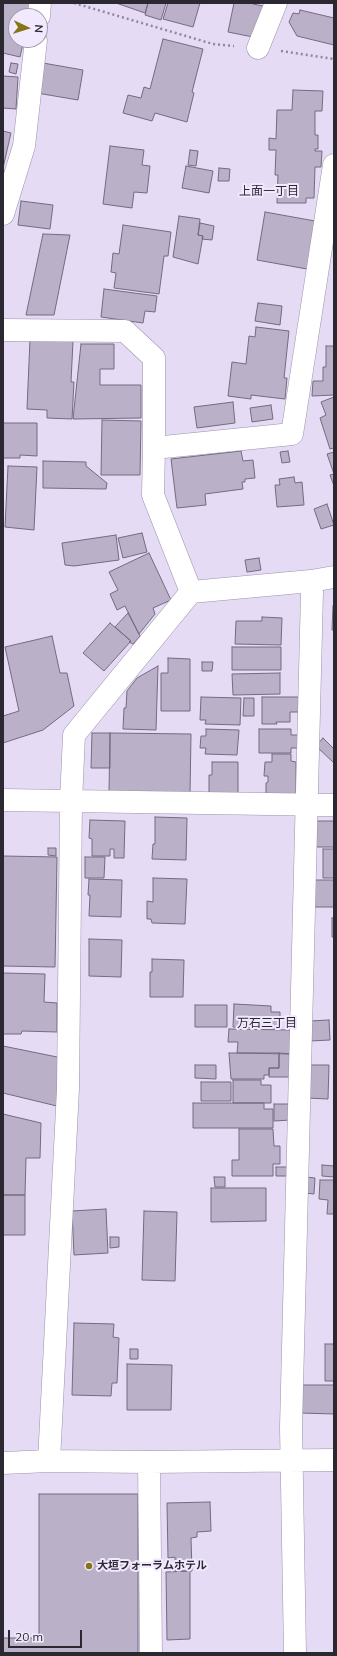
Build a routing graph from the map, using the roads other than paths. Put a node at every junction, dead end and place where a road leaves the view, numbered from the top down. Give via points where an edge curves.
1 (276, 3) edge
2 (35, 48) edge
3 (258, 48) road end
4 (334, 165) edge
5 (3, 214) edge
6 (3, 330) edge
7 (154, 448) junction
8 (334, 577) edge
9 (311, 581) junction
10 (191, 592) junction
11 (3, 800) edge
12 (71, 802) junction
13 (306, 805) junction
14 (334, 805) edge
15 (334, 1460) edge
16 (49, 1461) junction
17 (291, 1461) junction
18 (149, 1462) junction
19 (3, 1463) edge
20 (151, 1653) edge
21 (294, 1653) edge

1 - 3 street
2 - 5 street via 24,146
4 - 7 street via 292,434
6 - 7 street via 125,331 154,358
7 - 10 street via 153,495
8 - 9 street
9 - 10 street
9 - 13 street
10 - 12 street via 74,735
11 - 12 street
12 - 13 street
12 - 16 street via 68,1089
13 - 14 street
13 - 17 street
15 - 17 street
16 - 18 street
16 - 19 street
17 - 18 street
17 - 21 street
18 - 20 street

